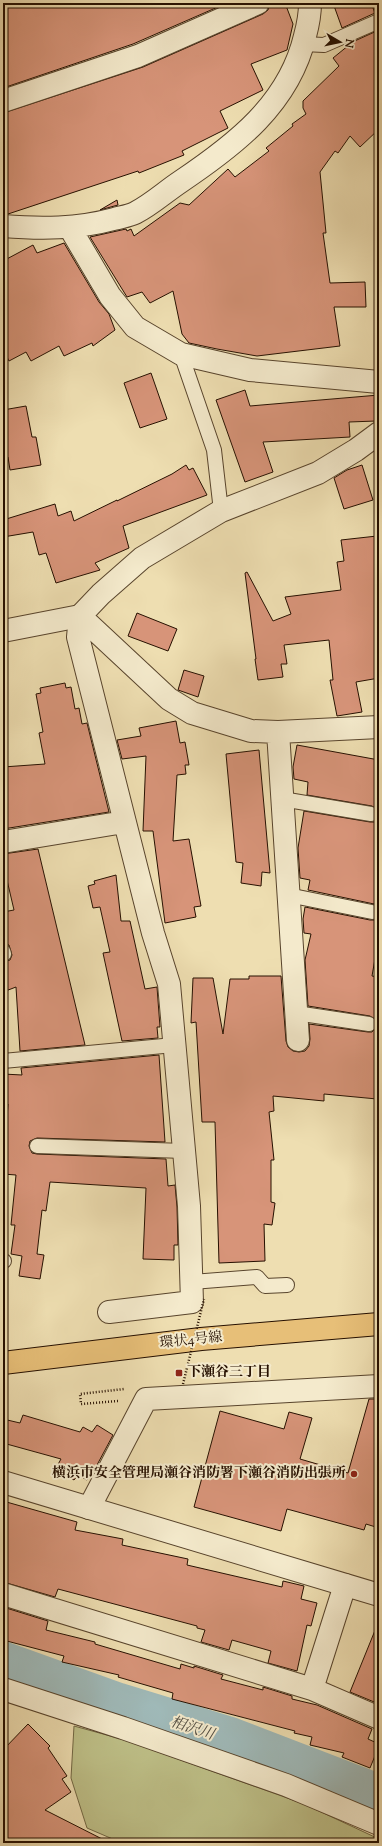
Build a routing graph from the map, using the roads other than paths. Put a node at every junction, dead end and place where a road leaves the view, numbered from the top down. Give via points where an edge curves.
1 (258, 3) edge
2 (310, 3) edge
3 (379, 22) edge
4 (303, 44) junction
5 (3, 101) edge
6 (3, 226) edge
7 (70, 228) junction
8 (181, 354) junction
9 (379, 382) edge
10 (379, 433) edge
11 (221, 511) junction
12 (80, 616) junction
13 (3, 631) edge
14 (379, 727) edge
15 (278, 732) junction
16 (282, 799) junction
17 (371, 814) dead end
18 (124, 822) junction
19 (3, 842) edge
20 (288, 895) junction
21 (372, 912) dead end
22 (296, 1013) junction
23 (369, 1024) dead end
24 (298, 1040) dead end
25 (174, 1045) junction
26 (3, 1061) edge
27 (37, 1146) dead end
28 (184, 1151) junction
29 (287, 1285) dead end
30 (198, 1290) junction
31 (109, 1312) dead end
32 (379, 1324) edge
33 (3, 1363) edge
34 (379, 1386) edge
35 (3, 1482) edge
36 (89, 1508) junction
37 (345, 1585) junction
38 (3, 1594) edge
39 (379, 1595) edge
40 (312, 1689) junction
41 (6, 1694) edge
42 (379, 1718) edge
43 (379, 1824) edge

1 - 5 street via 138,56
2 - 4 street
3 - 4 lane via 324,45
4 - 7 street via 288,80 273,104 221,154 134,213 98,224
6 - 7 street
7 - 8 street via 110,296 135,327
8 - 9 street via 250,370
8 - 11 lane via 214,450
10 - 11 street via 318,473
11 - 12 street via 142,558
12 - 13 street
12 - 15 street via 169,699 192,713 251,731
12 - 18 street via 78,636
14 - 15 street
15 - 16 street
16 - 17 lane
16 - 20 street
18 - 19 street
18 - 25 street via 169,984
20 - 21 lane
20 - 22 street
22 - 23 lane
22 - 24 street
25 - 26 lane
25 - 28 street
27 - 28 lane
28 - 30 street
29 - 30 lane via 266,1286 257,1277
30 - 31 street via 192,1302
32 - 33 main road, 環状4号線 via 201,1339
34 - 36 street via 146,1399
35 - 36 street
36 - 37 street
37 - 39 street
37 - 40 street
38 - 40 street
40 - 42 street
41 - 43 street via 123,1728 286,1785

